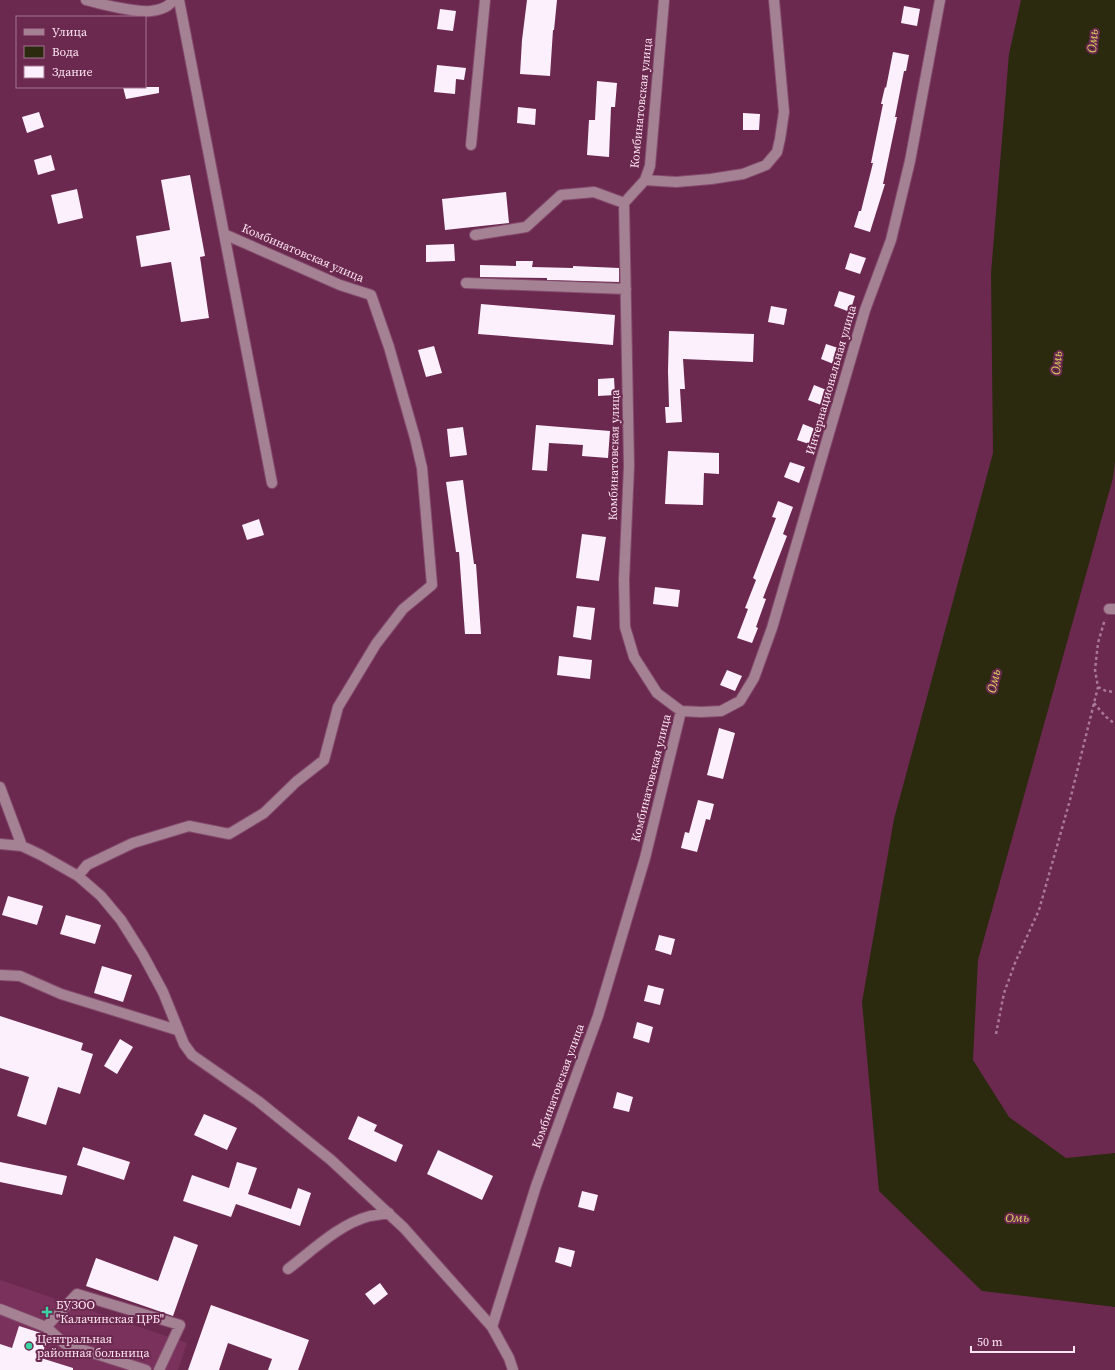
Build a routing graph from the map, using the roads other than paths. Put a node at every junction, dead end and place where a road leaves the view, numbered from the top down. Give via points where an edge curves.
1 (86, 0) edge
2 (173, 0) edge
3 (179, 0) edge
4 (485, 0) edge
5 (664, 0) edge
6 (774, 0) edge
7 (940, 0) edge
8 (471, 144) dead end
9 (645, 180) junction
10 (624, 203) junction
11 (224, 234) junction
12 (475, 235) dead end
13 (466, 283) dead end
14 (626, 289) junction
15 (272, 483) dead end
16 (681, 711) junction
17 (0, 787) edge
18 (0, 844) edge
19 (22, 846) junction
20 (78, 876) junction
21 (0, 975) edge
22 (177, 1030) junction
23 (389, 1213) junction
24 (288, 1269) dead end
25 (0, 1309) edge
26 (46, 1327) junction
27 (492, 1327) junction
28 (146, 1370) edge
29 (159, 1370) edge
30 (513, 1370) edge

1 - 2 street via 149,11 162,9
3 - 11 street, Комбинатовская улица
4 - 8 street
5 - 9 street, Комбинатовская улица via 654,134 650,166
6 - 9 street via 784,112 777,152 766,166 743,174 676,182
7 - 16 street, Интернациональная улица via 910,161 891,240 865,310 772,628 754,678 740,701 721,711
9 - 10 street, Комбинатовская улица
10 - 12 street via 594,192 561,195 526,227
10 - 14 street, Комбинатовская улица
11 - 15 street, Комбинатовская улица
11 - 20 street, Комбинатовская улица via 340,285 371,295 389,347 422,468 432,585 402,609 376,644 338,707 324,760 296,782 264,813 229,834 189,826 133,843 87,865
13 - 14 street
14 - 16 street, Комбинатовская улица via 629,466 624,580 625,626 634,657 657,693
16 - 27 street, Комбинатовская улица via 645,858 598,1016 536,1186
17 - 19 street
18 - 19 street
19 - 20 street
20 - 22 street via 101,896 121,920 163,992
21 - 22 street via 20,976 61,994
22 - 23 street via 192,1055 270,1111 331,1160
23 - 24 street via 369,1216 350,1224
23 - 27 street
25 - 26 street
26 - 28 street via 65,1344
26 - 29 street via 77,1294 180,1325
27 - 30 street

